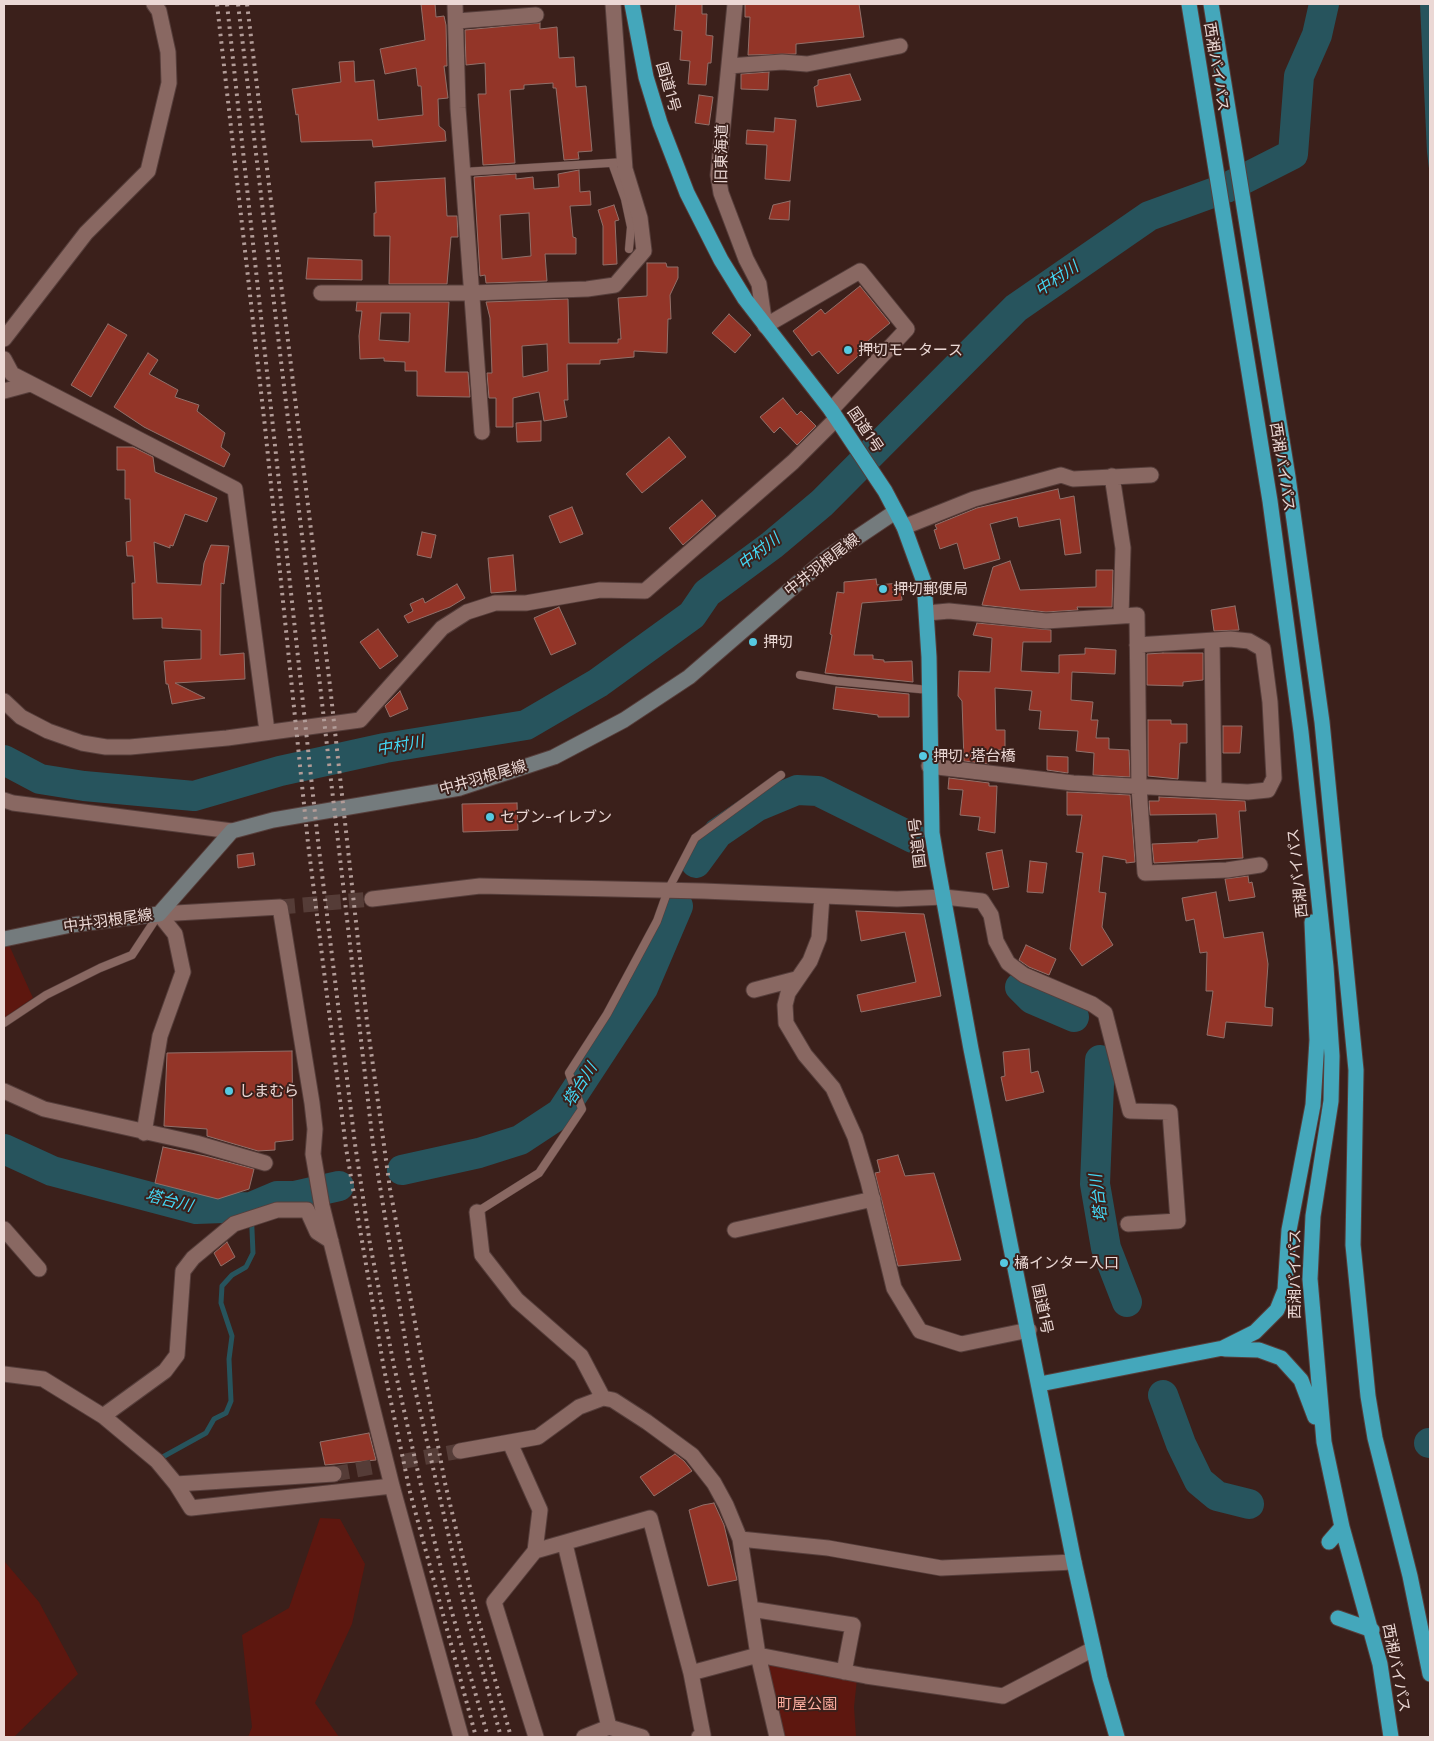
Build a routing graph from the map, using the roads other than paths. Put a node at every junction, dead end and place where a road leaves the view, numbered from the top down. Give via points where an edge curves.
1 (154, 4) edge
2 (455, 4) edge
3 (613, 4) edge
4 (632, 4) edge
5 (735, 4) edge
6 (1189, 4) edge
7 (1211, 4) edge
8 (536, 15) dead end
9 (456, 21) junction
10 (900, 46) dead end
11 (729, 66) junction
12 (618, 163) junction
13 (463, 172) junction
14 (629, 249) dead end
15 (321, 292) dead end
16 (472, 294) junction
17 (764, 326) junction
18 (4, 339) edge
19 (4, 359) edge
20 (30, 384) junction
21 (4, 391) edge
22 (833, 414) junction
23 (482, 432) dead end
24 (1152, 475) dead end
25 (1112, 476) junction
26 (895, 512) junction
27 (904, 527) junction
28 (928, 613) junction
29 (1121, 616) junction
30 (1212, 641) junction
31 (1137, 645) junction
32 (800, 675) dead end
33 (929, 690) junction
34 (4, 701) edge
35 (267, 731) junction
36 (929, 766) junction
37 (781, 775) dead end
38 (1306, 782) junction
39 (1139, 787) junction
40 (1214, 790) junction
41 (4, 800) edge
42 (232, 831) junction
43 (1260, 865) dead end
44 (668, 890) junction
45 (822, 896) junction
46 (944, 897) junction
47 (372, 899) tunnel mouth
48 (159, 914) junction
49 (4, 939) edge
50 (796, 979) junction
51 (754, 990) dead end
52 (4, 1023) edge
53 (4, 1091) edge
54 (144, 1133) junction
55 (265, 1163) dead end
56 (873, 1199) junction
57 (477, 1212) joint
58 (1128, 1224) dead end
59 (4, 1229) edge
60 (735, 1230) dead end
61 (331, 1241) junction
62 (39, 1269) dead end
63 (1029, 1330) junction
64 (1223, 1348) junction
65 (4, 1374) edge
66 (1040, 1384) junction
67 (603, 1398) junction
68 (103, 1416) junction
69 (1324, 1442) junction
70 (510, 1443) junction
71 (460, 1451) tunnel mouth
72 (334, 1474) tunnel mouth
73 (176, 1484) junction
74 (392, 1486) junction
75 (1342, 1527) junction
76 (740, 1539) junction
77 (1328, 1542) dead end
78 (565, 1544) junction
79 (534, 1551) junction
80 (1074, 1562) junction
81 (751, 1609) junction
82 (1338, 1618) dead end
83 (1372, 1630) junction
84 (1093, 1648) junction
85 (758, 1655) junction
86 (844, 1672) junction
87 (691, 1673) junction
88 (1430, 1674) edge
89 (609, 1727) junction
90 (461, 1737) edge
91 (536, 1737) edge
92 (584, 1737) edge
93 (642, 1737) edge
94 (699, 1737) edge
95 (777, 1737) edge
96 (1117, 1737) edge
97 (1391, 1737) edge

1 - 18 street via 159,11 168,52 168,84 148,171 86,233
2 - 9 street
3 - 12 street
4 - 17 highway, 国道1号 via 646,76 687,193 721,260
5 - 11 street, 旧東海道
6 - 38 highway, 西湘バイパス via 1277,554
7 - 88 highway, 西湘バイパス via 1288,477 1318,694 1356,1070 1353,1245 1368,1396
8 - 9 street
9 - 13 street
10 - 11 street via 808,64 782,62
11 - 17 street, 旧東海道 via 718,174 721,193 759,284
12 - 13 lane
12 - 14 lane via 631,227
12 - 16 street via 640,218 644,251 615,285
13 - 16 street
15 - 16 street
16 - 23 street
17 - 22 highway, 国道1号
17 - 22 street via 860,271 908,329
19 - 20 street via 12,374
20 - 21 street
20 - 35 street via 235,489
22 - 26 highway, 国道1号 via 885,490
22 - 35 street via 793,462 645,591 600,590 526,603 495,603 467,612 442,628 360,720
24 - 25 street
25 - 27 street via 1073,479 1061,476 974,499
25 - 29 street via 1123,548
26 - 27 highway, 国道1号
26 - 42 main road, 中井羽根尾線 via 828,557 688,677 624,720 554,757 460,788 273,820
27 - 28 highway, 国道1号 via 924,582
28 - 29 street via 950,610 1046,621
28 - 33 highway, 国道1号
29 - 31 street via 1137,615
30 - 31 street
30 - 40 street
30 - 40 street via 1249,640 1263,649 1274,778 1268,790
31 - 39 street
32 - 33 lane via 872,686
33 - 36 highway, 国道1号
34 - 35 street via 21,717 48,731 82,743 106,747 189,742
36 - 39 street via 1073,783
36 - 46 highway, 国道1号 via 932,833
37 - 44 lane via 695,838
38 - 64 highway via 1317,1040 1313,1105 1289,1230 1282,1300 1270,1319 1255,1332
38 - 69 highway, 西湘バイパス via 1332,1056 1328,1124 1310,1247 1312,1324
39 - 40 street
39 - 43 street via 1145,872 1227,870
41 - 42 street
42 - 48 main road, 中井羽根尾線
44 - 45 street
44 - 47 street via 480,886
44 - 57 lane via 657,921 570,1073 582,1109 539,1173
45 - 46 street
45 - 50 street via 818,938 810,960
46 - 58 street via 982,901 991,915 996,941 1008,963 1024,975 1092,1004 1104,1013 1130,1111 1170,1112 1178,1221
46 - 63 highway, 国道1号 via 971,1049
48 - 49 main road, 中井羽根尾線 via 71,925
48 - 52 lane via 132,955 46,995
48 - 54 street via 174,934 183,972 160,1036
48 - 61 street via 280,907 312,1103 315,1168
50 - 51 street
50 - 56 street via 785,1005 786,1022 805,1055 833,1088 855,1137
53 - 54 street via 44,1109
54 - 55 street via 196,1143
56 - 60 street
56 - 63 street via 894,1288 920,1332 961,1344
57 - 67 street via 482,1256 517,1300 580,1356
59 - 62 street
61 - 68 street via 317,1232 307,1210 277,1210 234,1224 193,1258 183,1271 177,1355 166,1371
61 - 74 street
63 - 66 highway, 国道1号
64 - 66 highway
64 - 69 highway via 1259,1350 1285,1362 1305,1388
65 - 68 street via 43,1379
66 - 80 highway, 国道1号
67 - 70 street via 579,1407 538,1437
67 - 76 street via 612,1400 647,1422 692,1455 714,1483
68 - 73 street via 157,1460
69 - 75 highway, 西湘バイパス
70 - 71 street
70 - 79 street via 540,1510
72 - 73 street
73 - 74 street via 191,1508
74 - 90 street
75 - 77 highway
75 - 83 highway, 西湘バイパス
76 - 80 street via 828,1548 942,1568
76 - 81 street
78 - 79 street
78 - 87 street via 650,1518
78 - 89 street
79 - 91 street via 494,1602
80 - 84 highway, 国道1号
81 - 85 street
81 - 86 street via 853,1624
82 - 83 highway
83 - 97 highway, 西湘バイパス
84 - 86 street via 1003,1696
84 - 96 highway, 国道1号
85 - 86 street
85 - 87 street
85 - 95 street
87 - 94 street via 702,1735
89 - 92 street
89 - 93 street

